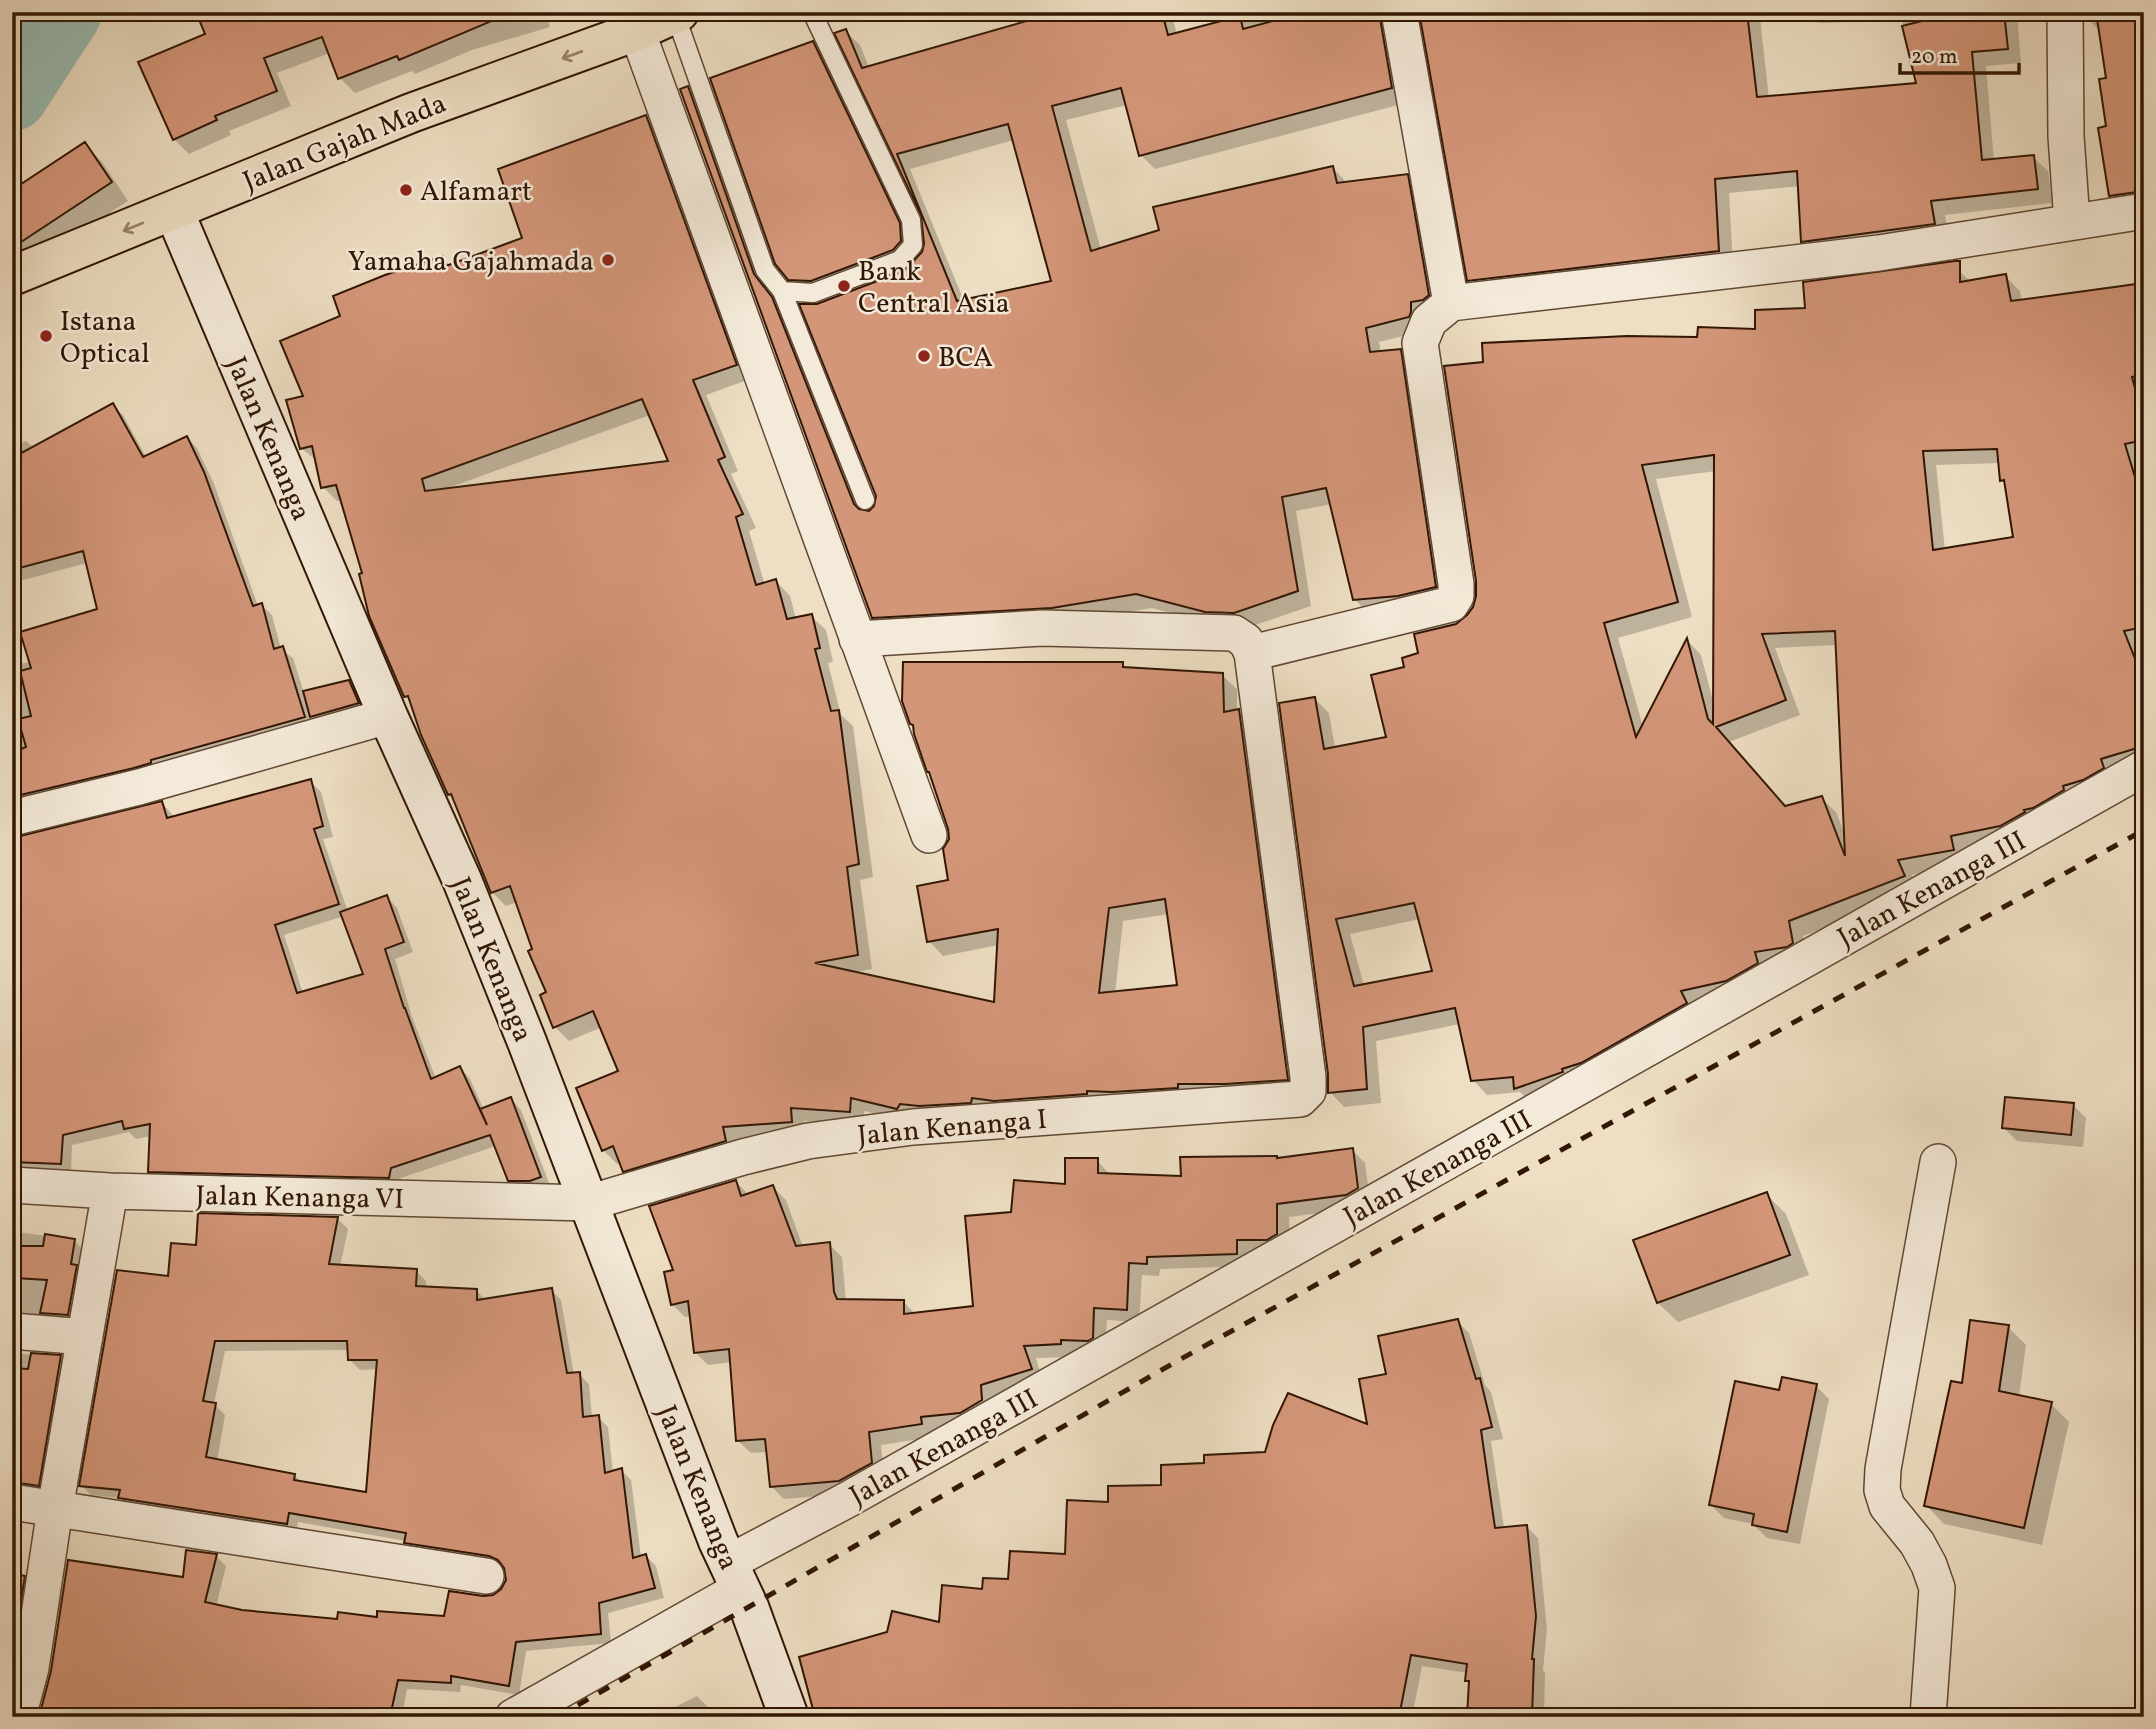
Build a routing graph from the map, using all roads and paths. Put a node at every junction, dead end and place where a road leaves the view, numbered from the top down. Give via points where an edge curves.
1 (812, 12) edge
2 (1399, 12) edge
3 (2065, 12) edge
4 (677, 13) edge
5 (636, 31) junction
6 (174, 211) junction
7 (2144, 211) edge
8 (2071, 222) junction
9 (12, 276) edge
10 (782, 291) junction
11 (1451, 303) junction
12 (866, 500) dead end
13 (857, 639) junction
14 (1251, 653) junction
15 (387, 716) junction
16 (2144, 768) edge
17 (12, 818) edge
18 (929, 835) dead end
19 (1938, 1162) dead end
20 (12, 1185) edge
21 (110, 1191) junction
22 (588, 1203) junction
23 (12, 1331) edge
24 (85, 1337) junction
25 (12, 1502) edge
26 (55, 1509) junction
27 (486, 1576) dead end
28 (734, 1576) junction
29 (18, 1717) edge
30 (513, 1717) edge
31 (789, 1717) edge
32 (1928, 1717) edge

1 - 10 lane via 911,220 913,245 900,260 813,293
2 - 11 street
3 - 8 street
4 - 5 highway, Jalan Gajah Mada
4 - 10 lane via 765,271
5 -> 6 highway, Jalan Gajah Mada via 411,113
5 - 13 street
6 -> 9 highway, Jalan Gajah Mada
6 - 15 main road, Jalan Kenanga
7 - 8 street
8 - 11 street via 1879,253
10 - 12 lane
11 - 14 street via 1429,321 1420,344 1456,584 1451,604
13 - 14 street via 1042,628 1234,633 1246,641
13 - 18 street
14 - 22 street, Jalan Kenanga I via 1308,1077 1308,1091 1300,1099 913,1127 808,1141
15 - 17 street
15 - 22 main road, Jalan Kenanga via 462,880
16 - 28 street, Jalan Kenanga III via 847,1500
19 - 32 street via 1882,1490 1887,1506 1917,1543 1937,1588
20 - 21 street, Jalan Kenanga VI
21 - 22 street, Jalan Kenanga VI
21 - 24 street
22 - 28 main road, Jalan Kenanga
23 - 24 street
24 - 26 street
25 - 26 street
26 - 27 street
26 - 29 street via 31,1668
28 - 30 street, Jalan Kenanga III
28 - 31 main road, Jalan Kenanga

